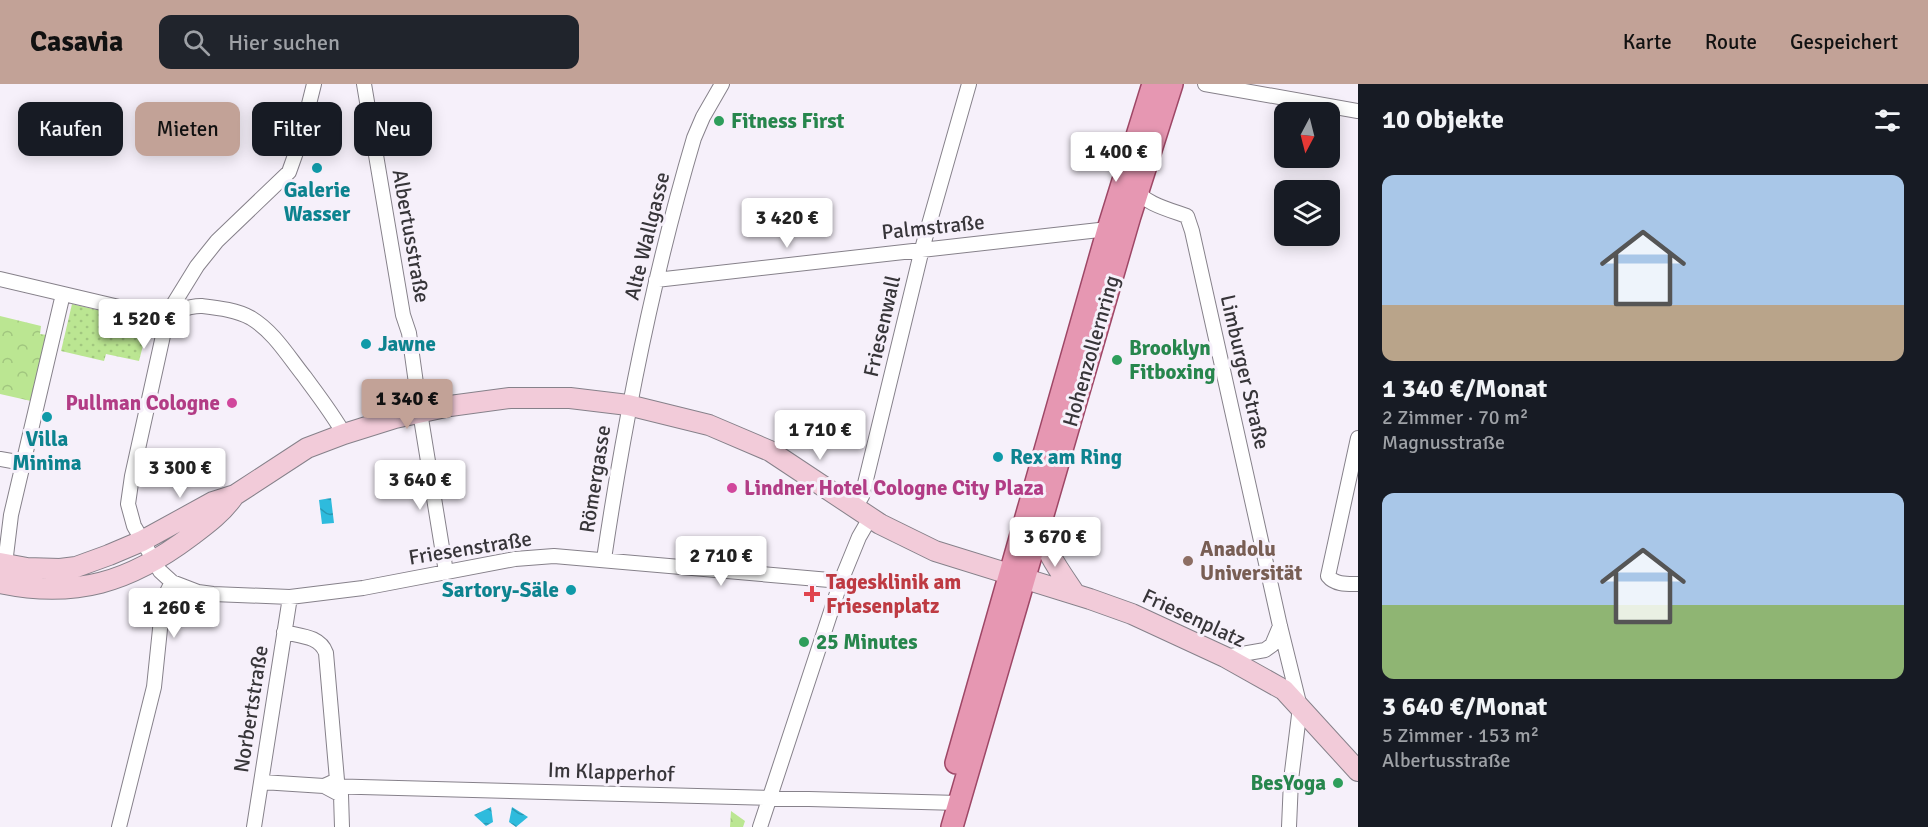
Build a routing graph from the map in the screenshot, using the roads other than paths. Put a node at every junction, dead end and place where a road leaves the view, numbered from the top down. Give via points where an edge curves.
1 (314, 84) edge
2 (364, 84) edge
3 (722, 84) edge
4 (969, 84) edge
5 (1153, 84) edge
6 (1172, 84) edge
7 (1205, 84) edge
8 (1358, 111) edge
9 (1131, 159) junction
10 (1138, 193) junction
11 (1108, 230) junction
12 (922, 249) junction
13 (0, 279) edge
14 (656, 280) junction
15 (63, 294) junction
16 (168, 313) junction
17 (628, 405) junction
18 (420, 412) junction
19 (344, 434) junction
20 (1358, 438) edge
21 (0, 459) edge
22 (23, 464) junction
23 (235, 495) junction
24 (862, 513) junction
25 (1040, 527) junction
26 (142, 541) junction
27 (604, 559) junction
28 (154, 562) junction
29 (3, 563) edge
30 (446, 572) junction
31 (1017, 577) junction
32 (841, 581) junction
33 (172, 582) junction
34 (0, 583) edge
35 (1358, 584) edge
36 (1075, 594) junction
37 (290, 597) junction
38 (1280, 627) junction
39 (284, 632) junction
40 (1225, 657) junction
41 (1300, 707) junction
42 (1358, 771) edge
43 (262, 782) junction
44 (324, 786) junction
45 (768, 799) junction
46 (952, 803) junction
47 (119, 827) edge
48 (254, 827) edge
49 (342, 827) edge
50 (760, 827) edge
51 (937, 827) edge
52 (952, 827) edge
53 (1289, 827) edge

1 - 16 street, Friesenstraße via 289,172 217,241
2 - 18 street, Albertusstraße
3 - 14 street, Alte Wallgasse via 694,138
4 - 12 street, Friesenwall
5 - 9 main road, Hohenzollernring
6 - 10 main road, Hohenzollernring
7 - 8 street
9 - 10 street via 1132,187
9 - 11 main road, Hohenzollernring
10 - 25 main road, Hohenzollernring
10 - 38 street, Limburger Straße via 1155,205 1187,216
11 - 12 street, Palmstraße
11 - 31 main road, Hohenzollernring
12 - 14 street, Palmstraße
12 - 24 street, Friesenwall via 862,496
13 - 15 street
14 - 17 street, Alte Wallgasse
15 - 16 street via 153,315
15 - 22 street
16 - 19 street via 198,306 231,310 262,326
16 - 26 street, Friesenstraße via 128,504
17 - 18 street, Friesenplatz via 570,398 510,398
17 - 24 street, Friesenplatz via 709,425 743,439 770,452
17 - 27 street, Römergasse
18 - 19 street, Friesenplatz
18 - 30 street, Albertusstraße
19 - 23 street, Friesenplatz via 307,448
20 - 35 street via 1328,576 1333,581
21 - 22 street
22 - 29 street
23 - 26 street via 213,502
23 - 28 street via 222,513
24 - 31 street, Friesenplatz via 935,551
24 - 32 street, Friesenwall via 859,537
25 - 31 main road, Hohenzollernring
25 - 36 street via 1051,560
26 - 28 street, Friesenstraße
26 - 29 street via 76,567 46,570
27 - 30 street, Friesenstraße via 514,559
27 - 32 street, Friesenstraße
28 - 33 street, Friesenstraße
28 - 34 street via 84,587 42,590
30 - 37 street, Friesenstraße
31 - 36 street, Friesenplatz
31 - 46 main road, Hohenzollernring
32 - 45 street, Friesenwall
33 - 37 street, Friesenstraße via 198,592
33 - 47 street via 163,600 154,687
36 - 40 street, Friesenplatz
37 - 39 street, Norbertstraße
38 - 40 street via 1272,645 1265,650
38 - 41 street, Limburger Straße
39 - 43 street, Norbertstraße
39 - 44 street via 315,639 326,653 337,780
40 - 41 street, Friesenplatz via 1274,683
41 - 42 street, Friesenplatz
41 - 53 street
43 - 44 street, Im Klapperhof
43 - 48 street, Norbertstraße
44 - 45 street, Im Klapperhof
44 - 49 street via 341,795
45 - 46 street, Im Klapperhof
45 - 50 street, Friesenwall
46 - 51 main road, Hohenzollernring
46 - 52 main road, Hohenzollernring

